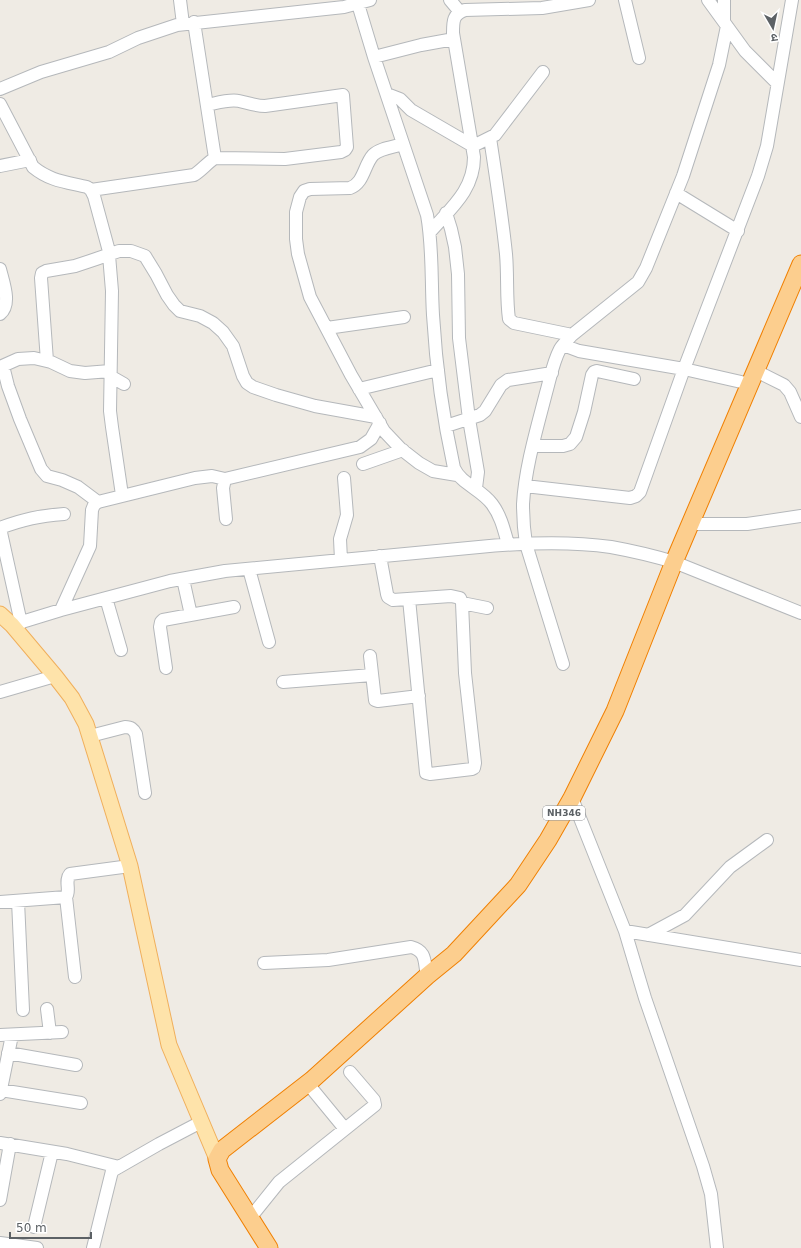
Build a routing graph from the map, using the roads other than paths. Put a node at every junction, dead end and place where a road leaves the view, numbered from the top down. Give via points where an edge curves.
1 (180, 0) edge
2 (370, 0) edge
3 (450, 0) edge
4 (589, 0) edge
5 (625, 0) edge
6 (708, 0) edge
7 (724, 0) edge
8 (792, 0) edge
9 (358, 2) edge
10 (460, 12) junction
11 (189, 23) junction
12 (725, 24) junction
13 (454, 39) junction
14 (374, 57) junction
15 (639, 58) dead end
16 (543, 72) dead end
17 (777, 83) junction
18 (0, 89) edge
19 (387, 94) junction
20 (0, 104) edge
21 (207, 105) junction
22 (490, 138) junction
23 (403, 144) junction
24 (473, 146) junction
25 (215, 158) junction
26 (30, 160) junction
27 (0, 166) edge
28 (91, 190) junction
29 (676, 193) junction
30 (446, 213) junction
31 (738, 231) junction
32 (430, 232) junction
33 (109, 255) junction
34 (801, 264) edge
35 (0, 269) edge
36 (0, 314) edge
37 (404, 318) dead end
38 (327, 328) junction
39 (572, 335) junction
40 (563, 345) junction
41 (47, 361) junction
42 (2, 367) edge
43 (684, 369) junction
44 (438, 370) junction
45 (552, 373) junction
46 (110, 374) junction
47 (753, 377) junction
48 (634, 379) dead end
49 (124, 384) dead end
50 (359, 389) junction
51 (801, 418) edge
52 (469, 419) junction
53 (378, 420) junction
54 (446, 426) junction
55 (534, 446) junction
56 (403, 450) junction
57 (363, 464) dead end
58 (457, 475) junction
59 (344, 478) dead end
60 (224, 479) junction
61 (525, 486) junction
62 (476, 488) junction
63 (122, 495) junction
64 (98, 502) junction
65 (64, 514) dead end
66 (801, 516) edge
67 (226, 519) dead end
68 (691, 524) junction
69 (0, 528) edge
70 (508, 544) junction
71 (526, 544) junction
72 (380, 556) junction
73 (341, 560) junction
74 (674, 562) junction
75 (249, 569) junction
76 (183, 579) junction
77 (106, 598) junction
78 (409, 599) junction
79 (462, 603) junction
80 (234, 607) dead end
81 (487, 608) dead end
82 (61, 610) junction
83 (801, 613) edge
84 (0, 614) edge
85 (191, 615) junction
86 (17, 624) junction
87 (269, 642) dead end
88 (121, 650) dead end
89 (370, 656) dead end
90 (562, 664) dead end
91 (166, 668) dead end
92 (55, 676) junction
93 (372, 676) junction
94 (283, 682) dead end
95 (0, 692) edge
96 (418, 696) junction
97 (90, 736) junction
98 (146, 793) dead end
99 (572, 798) junction
100 (767, 840) dead end
101 (130, 866) junction
102 (66, 897) junction
103 (18, 901) junction
104 (0, 902) edge
105 (625, 931) junction
106 (648, 935) junction
107 (801, 960) edge
108 (264, 963) dead end
109 (426, 976) junction
110 (75, 977) dead end
111 (47, 1009) dead end
112 (23, 1010) dead end
113 (62, 1032) dead end
114 (50, 1033) junction
115 (6, 1035) edge
116 (8, 1053) junction
117 (76, 1065) dead end
118 (350, 1072) dead end
119 (308, 1084) junction
120 (0, 1092) edge
121 (80, 1103) dead end
122 (201, 1122) junction
123 (345, 1129) junction
124 (5, 1144) edge
125 (52, 1152) junction
126 (217, 1159) junction
127 (119, 1167) junction
128 (0, 1200) edge
129 (250, 1218) junction
130 (34, 1226) dead end
131 (0, 1243) edge
132 (37, 1248) edge
133 (93, 1248) edge
134 (269, 1248) edge
135 (716, 1248) edge

1 - 11 street
2 - 9 street
3 - 10 street
4 - 10 street via 542,8
5 - 15 street
6 - 12 street
7 - 12 street
8 - 17 street
9 - 11 street via 344,7
9 - 14 street
10 - 13 street via 453,22
11 - 18 street via 160,30 109,52 41,72
11 - 21 street
12 - 17 street via 745,51
12 - 29 street via 719,65
13 - 14 street
13 - 24 street
14 - 19 street
16 - 22 street via 495,135
17 - 31 street via 767,146
19 - 23 street
19 - 24 street via 400,99 411,110
20 - 26 street
21 - 25 street
21 - 25 street via 238,101 265,106 343,95 347,147 341,152 285,159
22 - 24 street
22 - 39 street via 503,225 509,319 514,323
23 - 32 street via 427,214
23 - 38 street via 380,150 373,155 354,187 310,189 300,197 296,212 298,254 310,297
24 - 30 street via 474,168 470,181 463,194
25 - 28 street via 194,175
26 - 27 street
26 - 28 street via 42,174
28 - 33 street
29 - 31 street
29 - 39 street via 642,277
30 - 32 street
30 - 52 street via 458,274 459,338
31 - 43 street
32 - 44 street via 431,284
33 - 41 street via 75,266 46,270 42,274
33 - 46 street via 112,291
33 - 53 street via 119,251 131,251 145,256 167,295 180,311 200,316 223,332 232,346 243,376 253,387 315,406
34 - 47 highway, NH346
35 - 36 street via 6,305
37 - 38 street
38 - 50 street
39 - 40 street
40 - 43 street via 579,351
40 - 45 street
41 - 42 street via 34,358 18,359
41 - 46 street via 70,371
42 - 64 street via 41,469 47,476 78,487
43 - 47 street
43 - 61 street via 640,492 636,496 630,498
44 - 50 street
44 - 54 street
45 - 52 street via 508,380 501,384 485,411
45 - 55 street
46 - 49 street
46 - 63 street via 112,427
47 - 51 street via 784,385 790,392
47 - 68 highway, NH346
48 - 55 street via 594,372 576,437 570,444 563,446
50 - 53 street
52 - 54 street
52 - 62 street via 478,472
53 - 56 street via 384,431
53 - 60 street via 371,439 360,447
54 - 58 street via 452,462
55 - 61 street
56 - 57 street
56 - 58 street via 433,471
58 - 62 street
59 - 73 street via 347,515 340,540
60 - 63 street via 212,476 195,478
60 - 67 street
61 - 71 street via 523,505
62 - 70 street via 492,503 502,522
63 - 64 street
64 - 82 street via 92,510 90,546
65 - 69 street via 21,520
66 - 68 street via 747,524
68 - 74 highway, NH346
69 - 86 street
70 - 71 street
70 - 72 street
71 - 74 street via 610,547
71 - 90 street
72 - 73 street
72 - 78 street via 388,597 393,600
73 - 75 street
74 - 83 street
74 - 99 highway, NH346 via 615,711
75 - 76 street
75 - 87 street
76 - 77 street
76 - 85 street
77 - 82 street
77 - 88 street
78 - 79 street via 451,596 460,598
78 - 96 street
79 - 81 street
79 - 96 street via 465,673 475,763 472,770 426,773
80 - 85 street
82 - 86 street
84 - 86 main road
85 - 91 street via 161,622
86 - 92 main road
89 - 93 street
92 - 95 street
92 - 97 main road via 80,711
93 - 94 street
93 - 96 street via 376,701
97 - 98 street via 125,727 133,729
97 - 101 main road
99 - 105 street
99 - 109 highway, NH346 via 518,885 454,954
100 - 106 street via 730,866 685,915
101 - 102 street via 70,874 67,878
101 - 122 main road via 169,1045
102 - 103 street
102 - 110 street
103 - 104 street
103 - 112 street
105 - 106 street
105 - 135 street via 645,998 703,1166 711,1194
106 - 107 street
108 - 109 street via 328,960 411,947 423,954
109 - 119 highway, NH346
111 - 114 street
113 - 114 street
114 - 115 street
115 - 116 street
116 - 117 street
116 - 120 street
118 - 123 street via 374,1100 375,1105
119 - 123 street
119 - 126 highway, NH346 via 222,1150
120 - 121 street
122 - 126 main road
122 - 127 street
123 - 129 street via 279,1182
124 - 125 street
124 - 128 street
125 - 127 street
125 - 130 street
126 - 129 highway via 220,1170
127 - 133 street via 112,1171
129 - 134 highway
131 - 132 street

